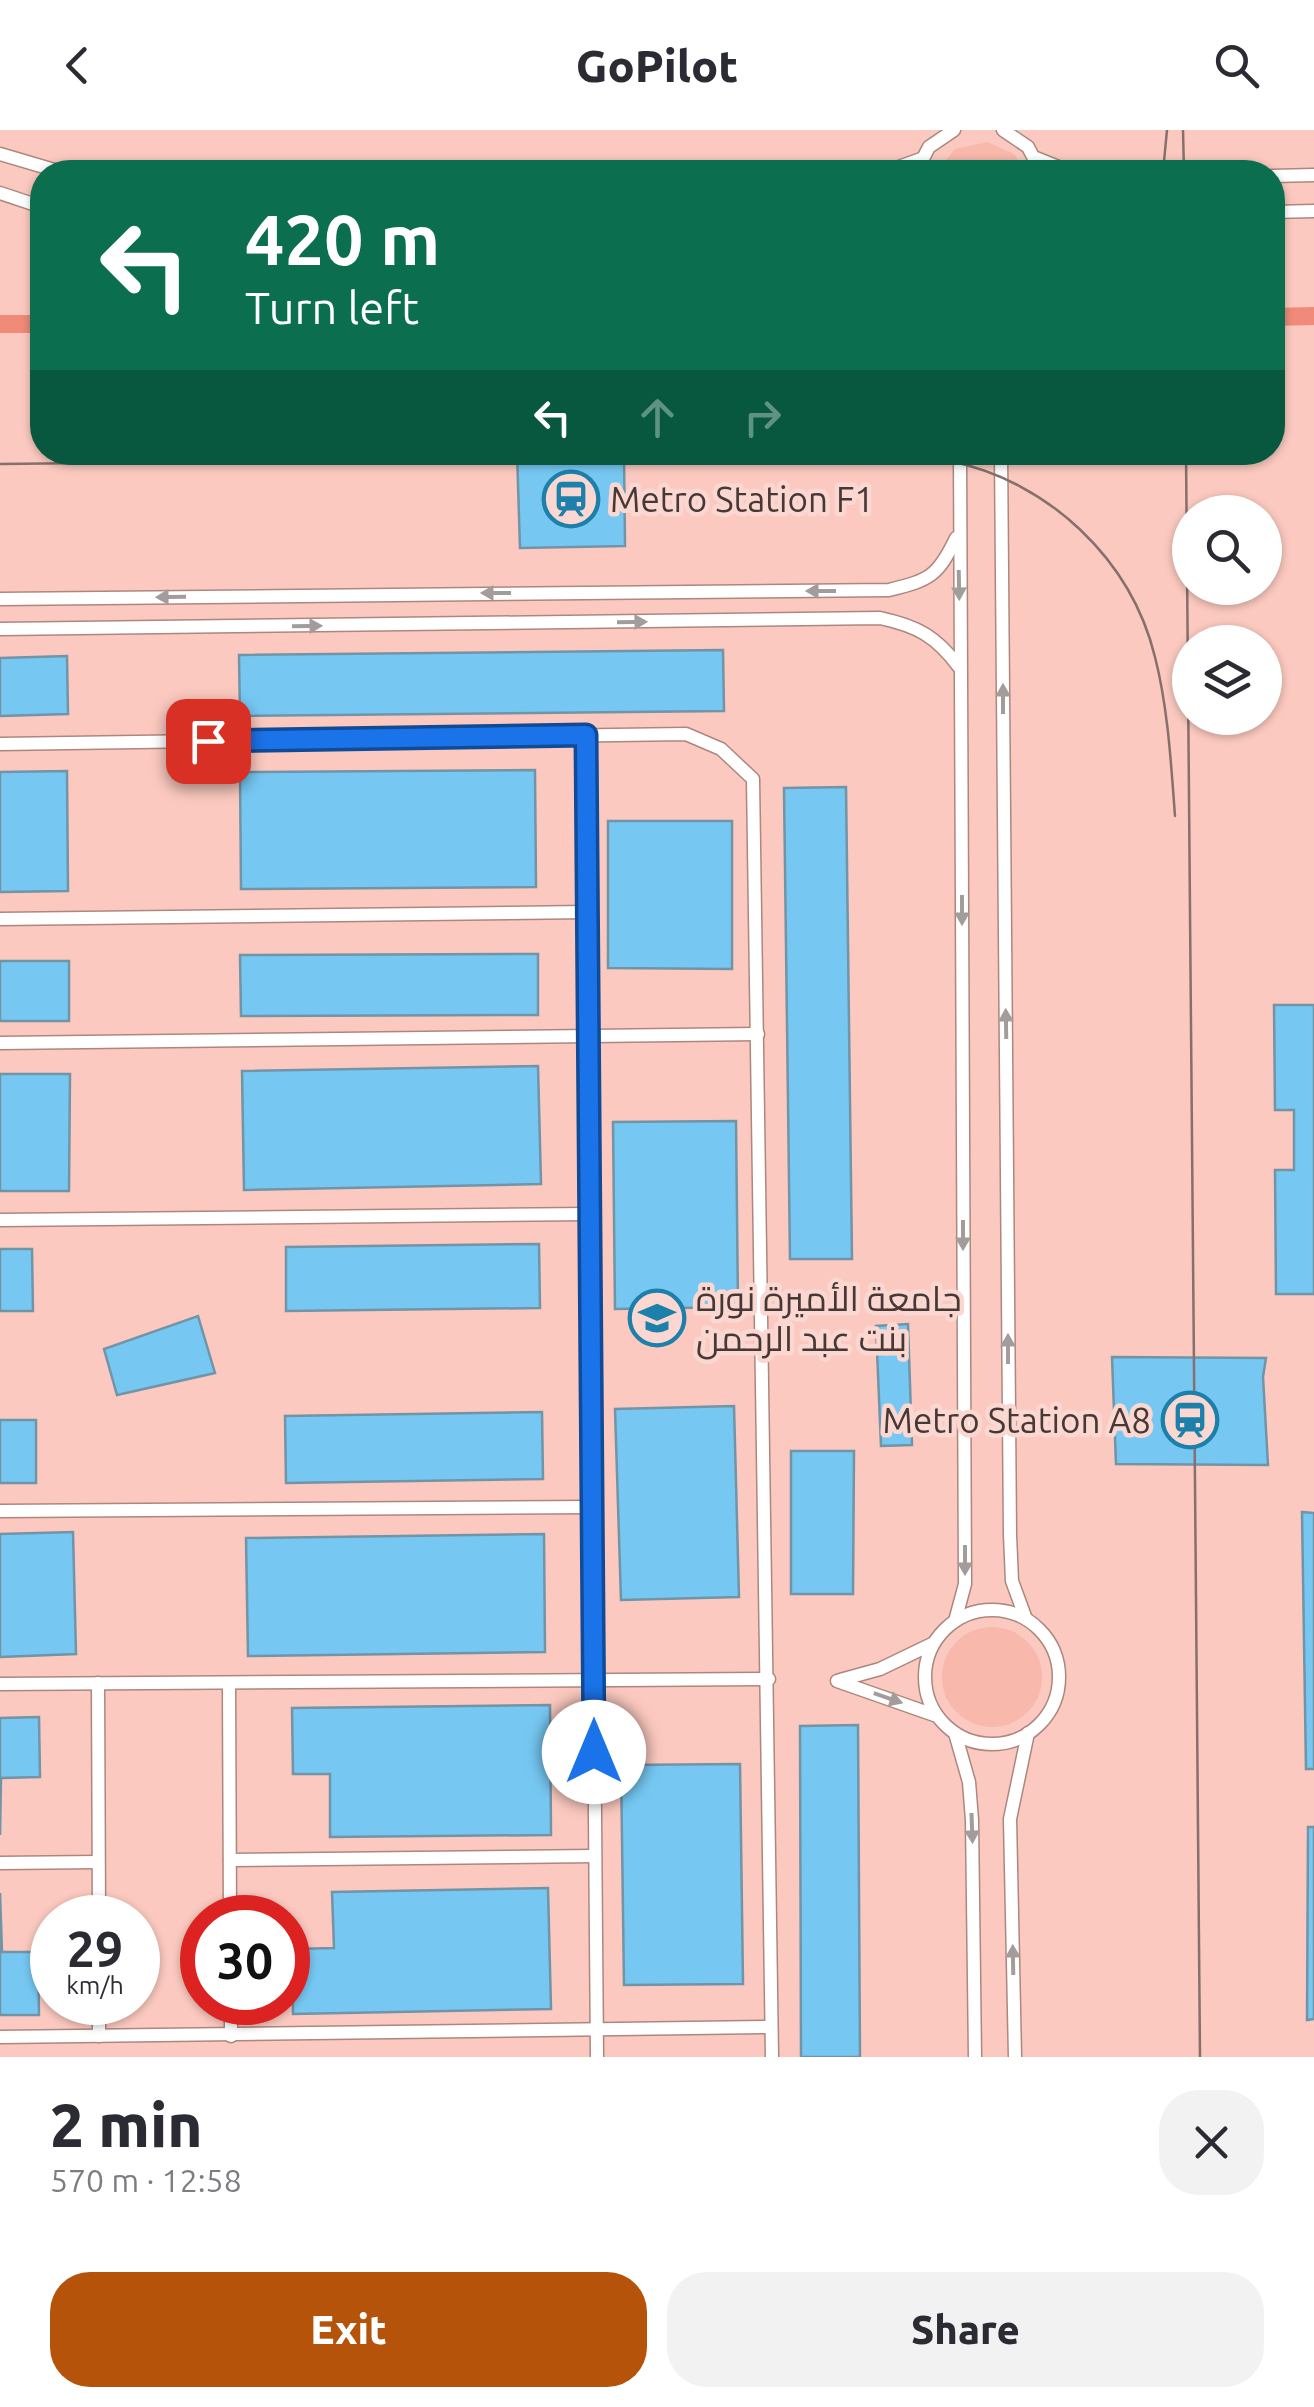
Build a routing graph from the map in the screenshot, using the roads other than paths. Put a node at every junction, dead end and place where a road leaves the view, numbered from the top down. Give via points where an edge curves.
1 (954, 130) edge
2 (1003, 130) edge
3 (941, 134) edge
4 (1016, 134) edge
5 (0, 154) edge
6 (1036, 158) joint
7 (922, 160) edge
8 (1041, 160) edge
9 (30, 163) edge
10 (1285, 176) edge
11 (1314, 176) edge
12 (0, 193) edge
13 (30, 203) edge
14 (1314, 211) edge
15 (1285, 212) edge
16 (960, 465) edge
17 (1001, 465) edge
18 (959, 531) junction
19 (0, 599) edge
20 (0, 630) edge
21 (960, 668) junction
22 (586, 735) junction
23 (0, 744) edge
24 (587, 912) junction
25 (0, 918) edge
26 (758, 1034) junction
27 (588, 1036) junction
28 (0, 1043) edge
29 (590, 1214) junction
30 (0, 1220) edge
31 (592, 1507) junction
32 (0, 1511) edge
33 (1026, 1619) junction
34 (955, 1620) junction
35 (934, 1643) junction
36 (769, 1679) junction
37 (594, 1682) junction
38 (98, 1683) junction
39 (0, 1684) edge
40 (229, 1684) junction
41 (938, 1716) junction
42 (955, 1733) junction
43 (1028, 1733) junction
44 (595, 1856) junction
45 (230, 1860) junction
46 (98, 1862) junction
47 (0, 1863) edge
48 (98, 1895) edge
49 (230, 1895) edge
50 (99, 2025) edge
51 (231, 2025) edge
52 (771, 2027) junction
53 (596, 2033) junction
54 (99, 2036) junction
55 (231, 2036) junction
56 (0, 2037) edge
57 (596, 2057) edge
58 (772, 2057) edge
59 (975, 2057) edge
60 (1015, 2057) edge

1 - 3 street
2 - 4 street
3 - 7 street
4 - 6 street
5 - 9 street
6 - 8 street
10 - 11 street
12 - 13 street
14 - 15 street
16 - 18 street
33 -> 17 street via 1012,1580 1010,1534
18 -> 19 street via 941,569 889,590
18 -> 21 street
20 -> 21 street via 880,618 915,626 940,642
21 -> 34 street via 965,1584
22 - 23 street
22 - 24 street
22 - 26 street via 686,734 722,748 754,779
24 - 25 street
24 - 27 street
26 - 27 street
26 - 36 street
27 - 28 street
27 - 29 street
29 - 30 street
29 - 31 street
31 - 32 street
31 - 37 street
33 - 34 street via 990,1610
33 - 43 street via 1052,1647 1058,1666 1054,1704
34 - 35 street
35 - 41 street via 924,1680
35 -> 41 street via 837,1681
36 - 37 street
36 - 52 street
37 - 40 street
37 - 44 street
38 - 39 street
38 - 40 street
38 - 46 street
40 - 45 street
41 - 42 street
42 - 43 street via 992,1744
42 -> 59 street via 972,1820
60 -> 43 street via 1010,1819
44 - 45 street
44 - 53 street
45 - 49 street
46 - 47 street
46 - 48 street
50 - 54 street
51 - 55 street
52 - 53 street
52 - 58 street
53 - 55 street
53 - 57 street
54 - 55 street
54 - 56 street

